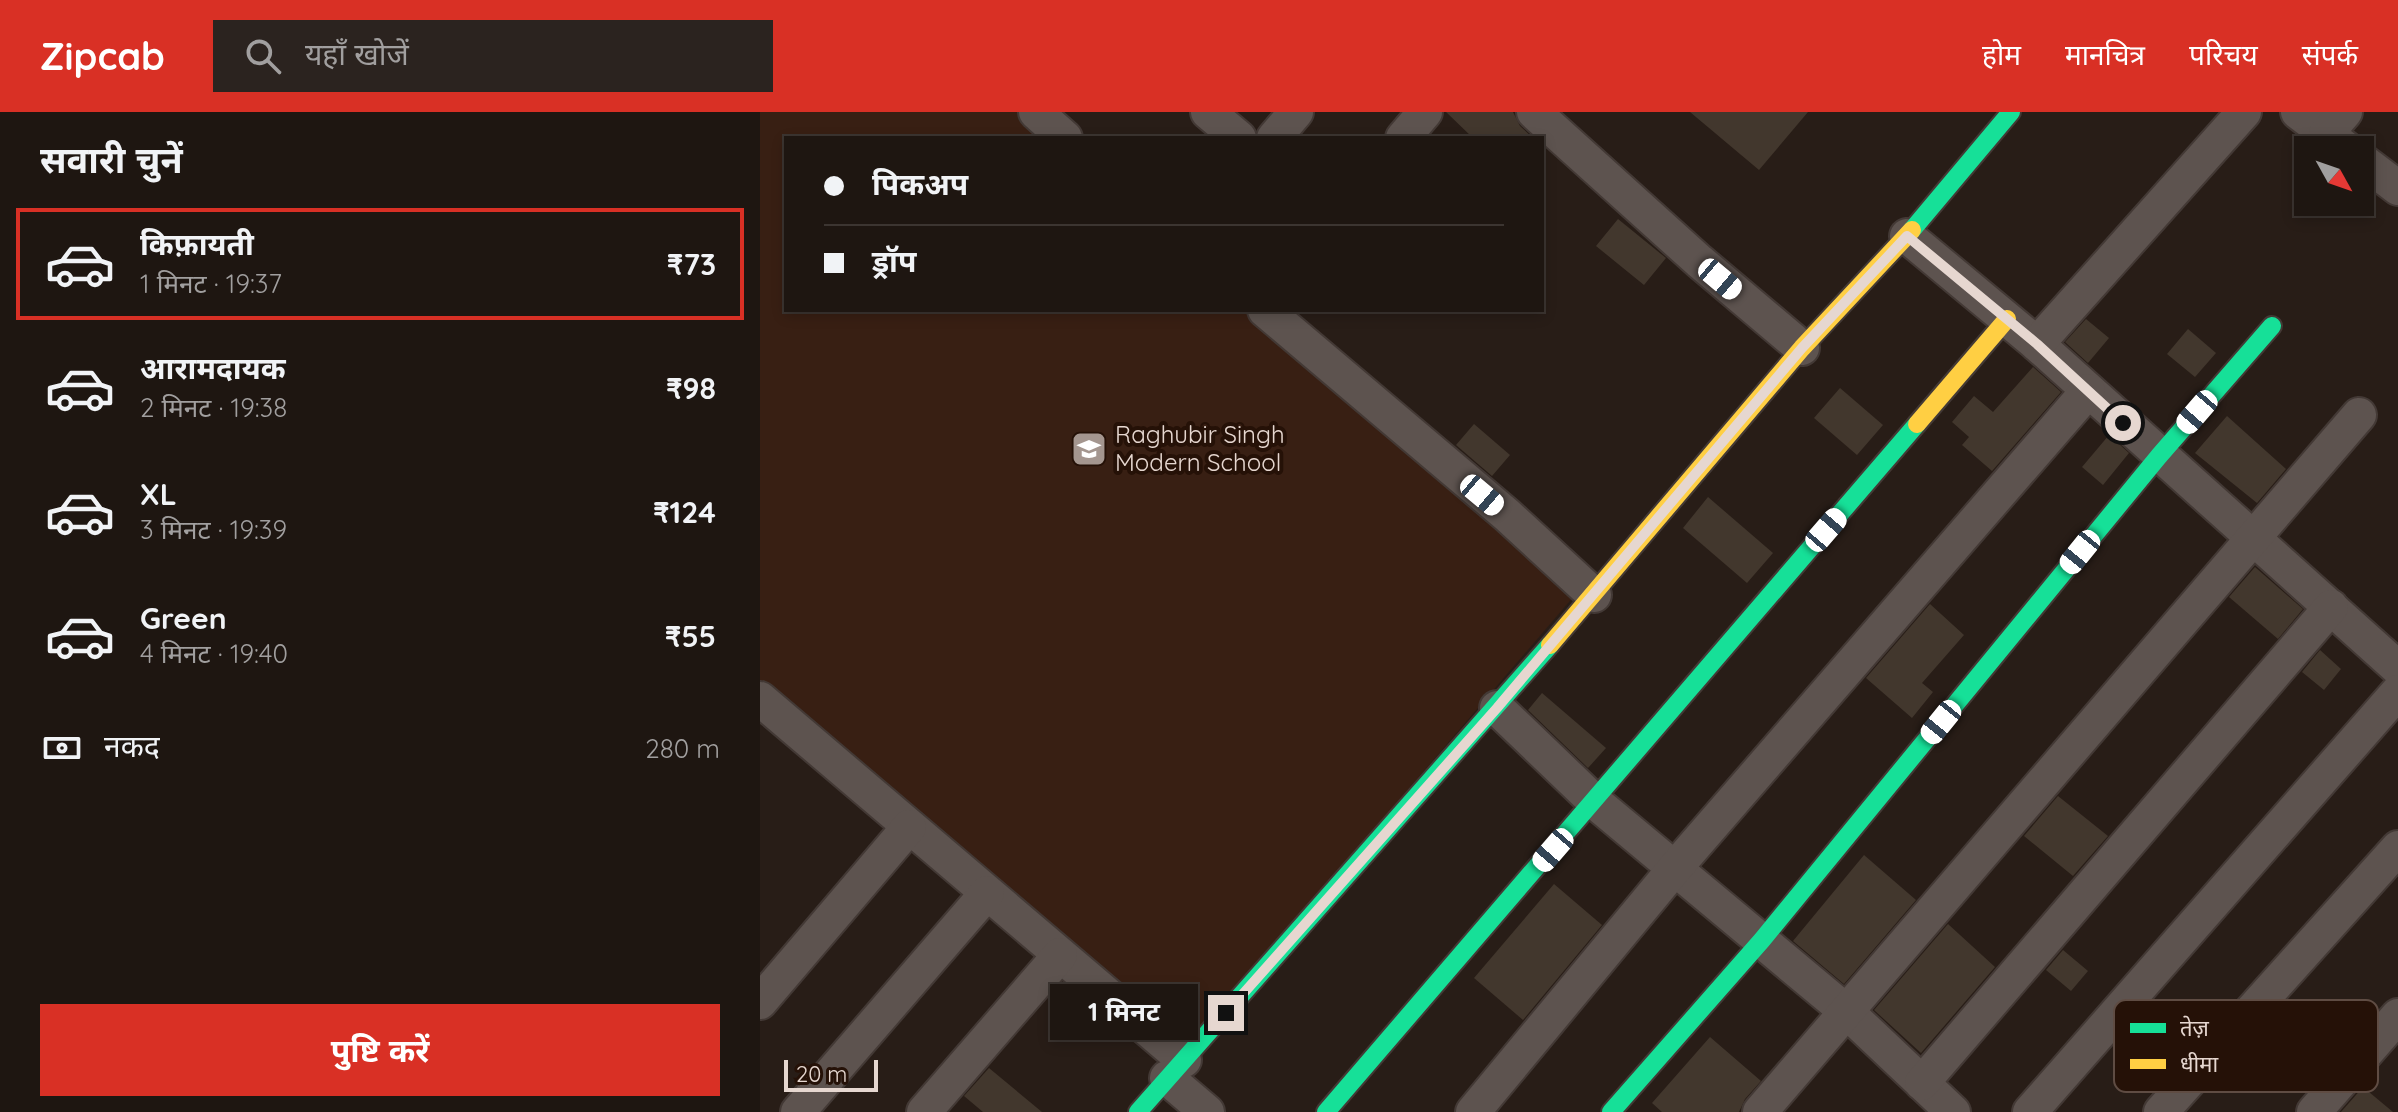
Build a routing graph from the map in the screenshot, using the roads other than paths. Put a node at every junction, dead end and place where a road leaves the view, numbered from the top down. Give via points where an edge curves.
1 (1036, 112) edge
2 (1208, 112) edge
3 (1296, 112) edge
4 (1425, 112) edge
5 (1534, 112) edge
6 (2011, 112) edge
7 (2244, 112) edge
8 (2298, 112) edge
9 (2340, 132) edge
10 (1063, 136) edge
11 (1237, 136) edge
12 (1276, 136) edge
13 (1405, 136) edge
14 (2374, 170) edge
15 (2398, 188) edge
16 (1907, 236) junction
17 (1267, 312) edge
18 (2007, 319) junction
19 (2272, 326) dead end
20 (2037, 344) junction
21 (1802, 348) junction
22 (2088, 391) junction
23 (2359, 415) dead end
24 (2159, 456) junction
25 (2253, 537) junction
26 (1594, 595) junction
27 (2331, 607) junction
28 (2398, 668) edge
29 (2398, 692) edge
30 (1497, 708) junction
31 (766, 717) edge
32 (1595, 802) junction
33 (909, 827) junction
34 (2398, 848) edge
35 (1675, 868) junction
36 (987, 893) junction
37 (1762, 940) junction
38 (1060, 955) junction
39 (2128, 1000) edge
40 (2262, 1000) edge
41 (760, 1002) edge
42 (1847, 1012) junction
43 (2114, 1016) edge
44 (2398, 1016) edge
45 (2378, 1039) edge
46 (1176, 1069) junction
47 (1922, 1083) junction
48 (2179, 1092) edge
49 (2332, 1092) edge
50 (798, 1112) edge
51 (924, 1112) edge
52 (1138, 1112) edge
53 (1207, 1112) edge
54 (1326, 1112) edge
55 (1473, 1112) edge
56 (1611, 1112) edge
57 (1760, 1112) edge
58 (1953, 1112) edge
59 (2030, 1112) edge
60 (2161, 1112) edge
61 (2314, 1112) edge

1 - 10 street
2 - 11 street
3 - 12 street
4 - 13 street
5 - 21 street
6 - 16 street
7 - 20 street
8 - 9 street
14 - 15 street
16 - 18 street
16 - 21 street
17 - 26 street
18 - 20 street
18 - 32 street
19 - 24 street
20 - 22 street
21 - 26 street
22 - 24 street
22 - 35 street
23 - 25 street
24 - 25 street
24 - 37 street
25 - 27 street
25 - 42 street
26 - 30 street
27 - 28 street
27 - 47 street
29 - 39 street
30 - 32 street
30 - 46 street
31 - 33 street
32 - 35 street
32 - 54 street
33 - 36 street
33 - 41 street
34 - 40 street
35 - 37 street
35 - 55 street
36 - 38 street
36 - 50 street
37 - 42 street
37 - 56 street
38 - 46 street
38 - 51 street
42 - 47 street
42 - 57 street
43 - 59 street
44 - 45 street
46 - 52 street
46 - 53 street
47 - 58 street
48 - 60 street
49 - 61 street

